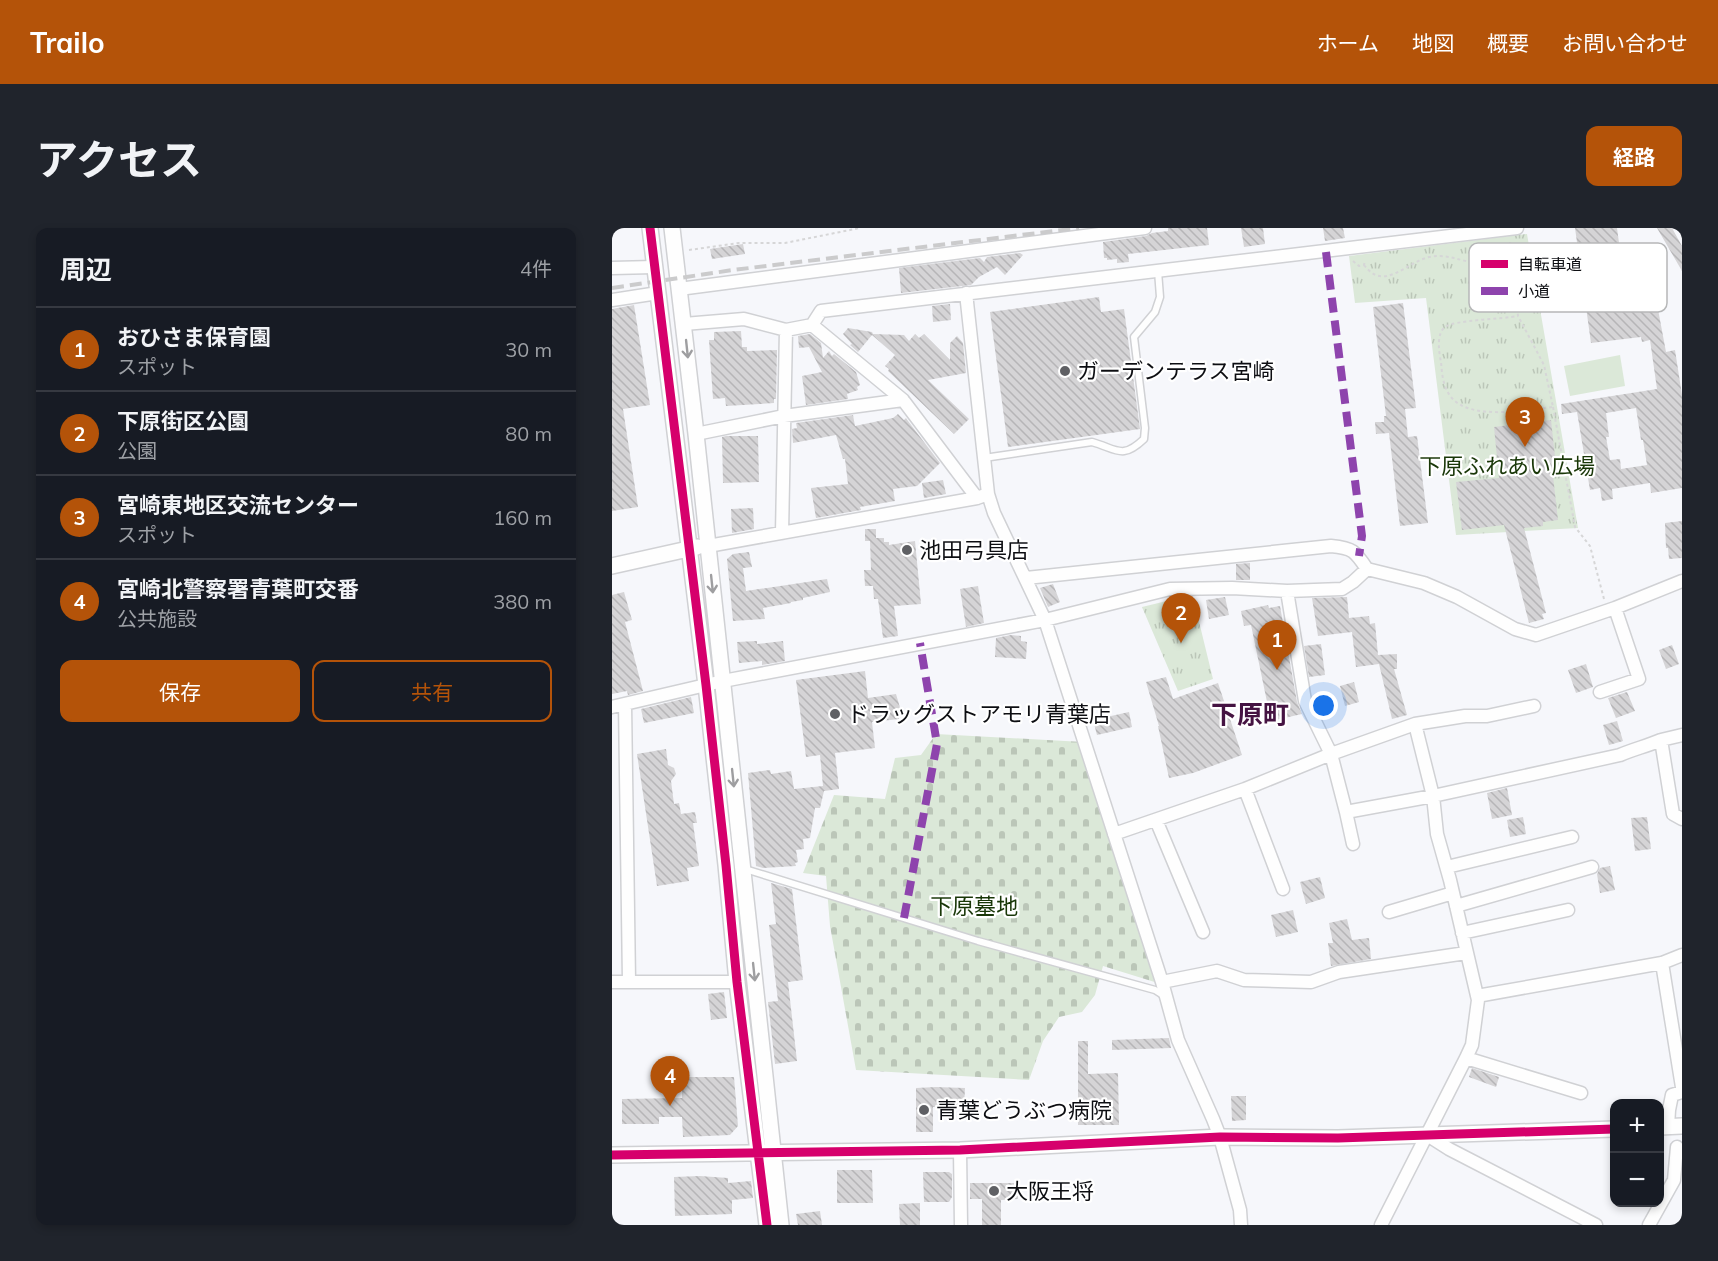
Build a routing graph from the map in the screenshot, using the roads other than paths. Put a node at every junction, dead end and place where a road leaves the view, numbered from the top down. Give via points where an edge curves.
1 (650, 228) edge
2 (672, 228) edge
3 (1145, 228) edge
4 (1513, 232) edge
5 (654, 267) junction
6 (612, 268) edge
7 (1158, 270) junction
8 (679, 289) junction
9 (658, 293) junction
10 (966, 293) junction
11 (612, 300) edge
12 (684, 324) junction
13 (812, 324) junction
14 (786, 330) junction
15 (903, 400) junction
16 (784, 416) junction
17 (696, 434) junction
18 (984, 458) junction
19 (983, 496) junction
20 (782, 533) junction
21 (708, 546) junction
22 (689, 548) junction
23 (612, 566) edge
24 (1367, 569) junction
25 (1026, 578) junction
26 (1682, 581) edge
27 (1287, 591) junction
28 (1611, 609) junction
29 (1045, 620) junction
30 (723, 681) junction
31 (706, 685) junction
32 (1600, 692) dead end
33 (625, 704) junction
34 (1534, 706) dead end
35 (612, 707) edge
36 (1415, 724) junction
37 (1682, 735) edge
38 (1661, 740) junction
39 (1331, 754) junction
40 (1245, 789) junction
41 (1433, 796) junction
42 (1346, 812) junction
43 (1682, 819) edge
44 (1156, 820) junction
45 (1114, 834) junction
46 (1572, 837) dead end
47 (1353, 844) dead end
48 (1447, 867) junction
49 (1592, 867) dead end
50 (743, 869) junction
51 (1283, 889) dead end
52 (1453, 893) junction
53 (1456, 906) junction
54 (1568, 910) dead end
55 (1389, 912) dead end
56 (1203, 932) dead end
57 (1462, 933) junction
58 (1466, 953) junction
59 (1682, 955) edge
60 (1662, 963) junction
61 (629, 981) junction
62 (612, 982) edge
63 (737, 982) junction
64 (1162, 982) junction
65 (1477, 996) junction
66 (1166, 997) junction
67 (1466, 1058) junction
68 (1682, 1087) edge
69 (1682, 1092) edge
70 (1581, 1093) dead end
71 (1672, 1127) edge
72 (1610, 1129) edge
73 (1427, 1135) junction
74 (1220, 1137) junction
75 (1680, 1149) edge
76 (960, 1150) junction
77 (758, 1153) junction
78 (773, 1153) junction
79 (612, 1155) edge
80 (767, 1225) edge
81 (781, 1225) edge
82 (961, 1225) edge
83 (1241, 1225) edge
84 (1381, 1225) edge
85 (1596, 1225) edge
86 (1649, 1225) edge

1 - 5 street
2 - 8 street
3 - 8 street
4 - 7 street
5 - 6 street
5 - 9 street
7 - 10 street
7 - 18 lane via 1160,297 1155,312 1134,337 1144,439 1124,453 1092,442
8 - 12 street
9 - 11 street
9 - 22 street
10 - 13 street via 821,311
10 - 18 street
12 - 14 street via 744,319
12 -> 17 street
13 - 14 street
13 - 15 street
14 - 16 street
15 - 16 street
15 - 19 street
16 - 17 street
16 - 20 street
17 - 21 street
18 - 19 street
19 - 20 street
19 - 25 street
20 - 21 street
21 - 22 street
21 -> 30 street
22 - 23 street
22 - 31 street
24 - 25 street via 1350,548 1331,546
24 - 27 street via 1342,589
24 - 28 street via 1424,583 1515,629 1536,635
25 - 29 street
26 - 28 street
27 - 29 street via 1170,589
27 - 39 street via 1305,701
28 - 32 street via 1639,679
29 - 30 street
29 - 45 street
30 - 31 street
30 -> 50 street
31 - 33 street
31 - 63 street
33 - 35 street
33 - 61 street
34 - 36 street
36 - 39 street
36 - 41 street
37 - 38 street
38 - 41 street via 1620,755
38 - 43 street via 1672,814
39 - 40 street
39 - 42 street
40 - 44 street
40 - 51 street
41 - 42 street
41 - 48 street via 1437,834
42 - 47 street
44 - 45 street
44 - 56 street
45 - 64 street
46 - 48 street
48 - 52 street
49 - 53 street
50 - 66 lane via 1155,990
50 -> 78 street
52 - 53 street
52 - 55 street
53 - 57 street
54 - 57 street
57 - 58 street
58 - 64 street via 1339,972 1311,982 1244,980 1217,971
58 - 65 street
59 - 60 street
60 - 65 street
60 - 68 street
61 - 62 street
61 - 63 street
63 - 77 street
64 - 66 street
65 - 67 street via 1472,1045
66 - 74 street via 1178,1040
67 - 70 street
67 - 73 street
69 - 71 street via 1672,1095
71 - 75 street
72 - 73 street
73 - 74 street
73 - 84 street
73 - 85 street
74 - 76 street
74 - 83 street
75 - 86 street via 1674,1180
76 - 78 street
76 - 82 street
77 - 78 street
77 - 79 street
77 - 80 street
78 - 81 street

